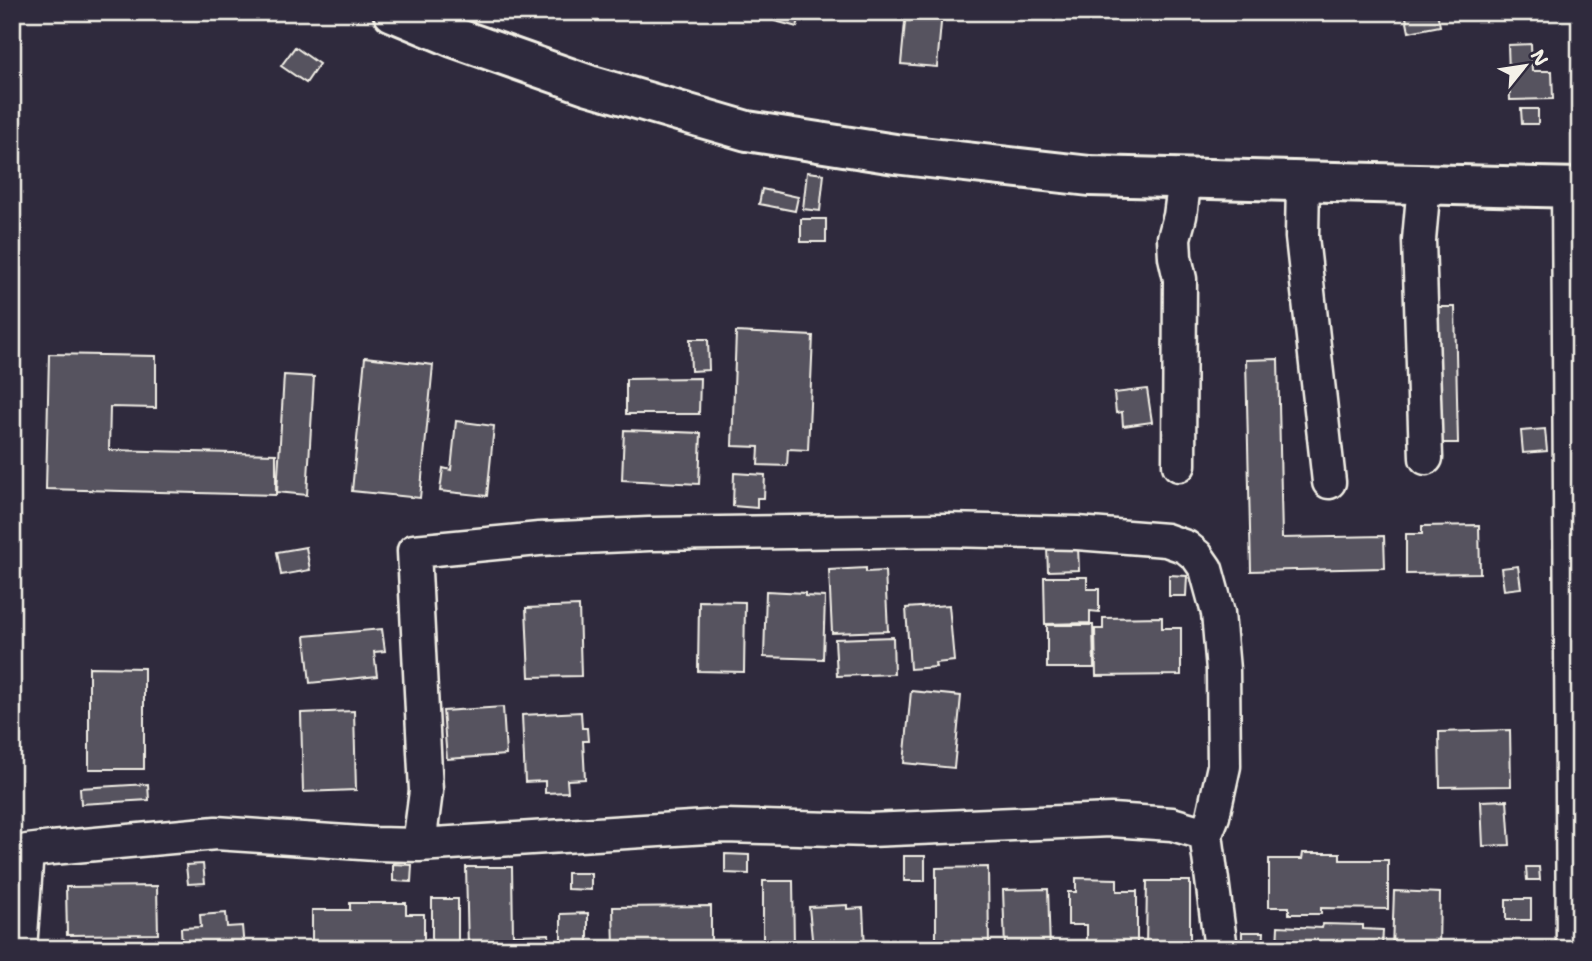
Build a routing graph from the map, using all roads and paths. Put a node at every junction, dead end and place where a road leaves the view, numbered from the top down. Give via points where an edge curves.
1 (393, 12) edge
2 (1185, 178) junction
3 (1303, 181) junction
4 (1424, 184) junction
5 (1574, 187) edge
6 (1426, 458) dead end
7 (1179, 465) dead end
8 (1329, 482) dead end
9 (1206, 834) junction
10 (419, 845) junction
11 (1576, 860) edge
12 (20, 949) edge
13 (1221, 949) edge
14 (1573, 949) edge

1 - 2 main road via 589,85 747,131 895,154 1090,176
2 - 3 main road
2 - 7 street via 1174,238 1180,279
3 - 4 main road
3 - 8 street via 1302,237
4 - 5 main road
4 - 6 street via 1419,240
5 - 11 street
9 - 10 street via 1172,824 1111,820 869,830 723,826
9 - 10 street via 1224,766 1223,670 1211,584 1206,569 1186,547 1166,540 1077,533 649,534 414,551 426,791
9 - 13 street
10 - 12 street via 216,834 27,851
11 - 14 street

